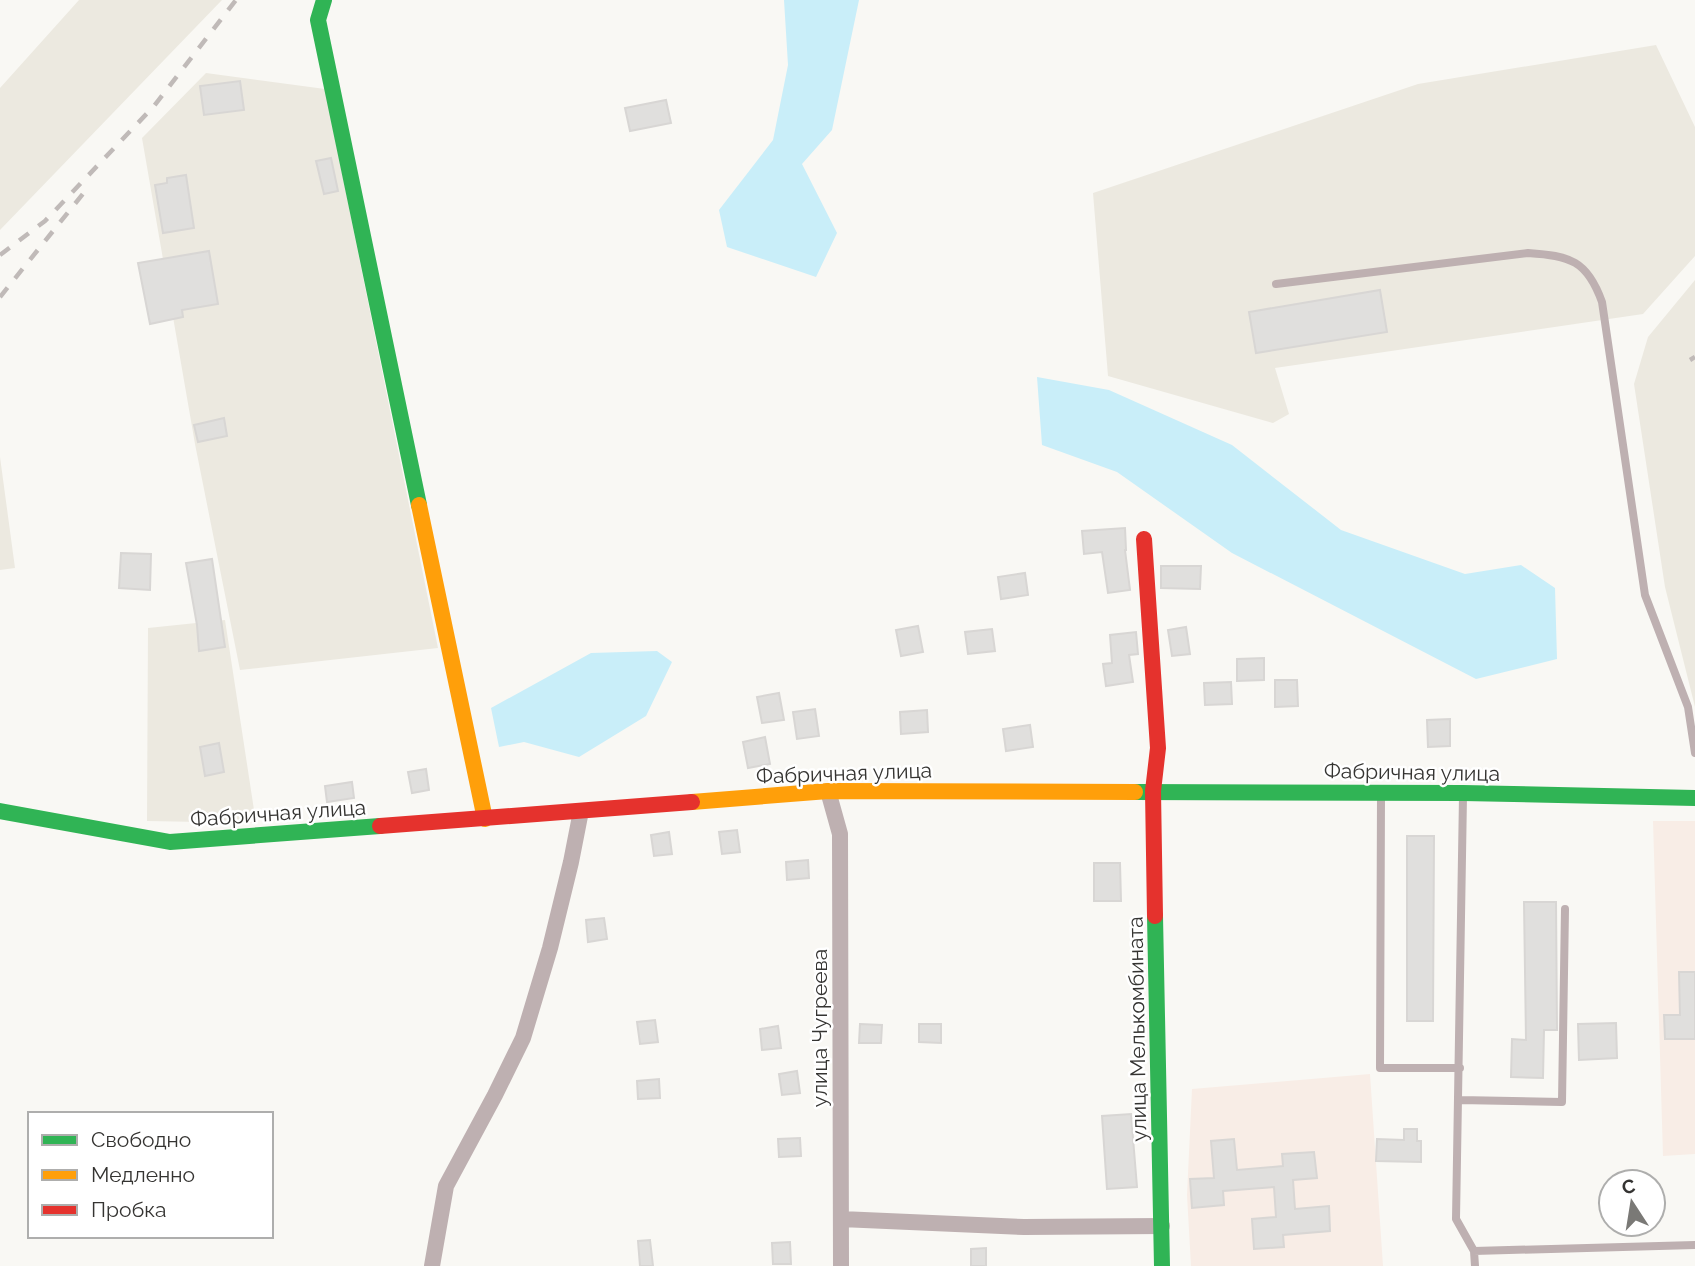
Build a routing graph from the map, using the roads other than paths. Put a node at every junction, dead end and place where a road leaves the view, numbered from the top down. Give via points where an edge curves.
1 (324, 0) edge
2 (1276, 285) dead end
3 (1144, 539) dead end
4 (1695, 753) edge
5 (828, 791) junction
6 (1153, 791) junction
7 (1381, 792) junction
8 (1463, 793) junction
9 (1695, 798) edge
10 (0, 811) edge
11 (581, 811) junction
12 (485, 819) junction
13 (1565, 909) dead end
14 (1460, 1068) junction
15 (1459, 1100) junction
16 (841, 1219) junction
17 (1161, 1226) junction
18 (1695, 1245) edge
19 (1474, 1251) junction
20 (432, 1266) edge
21 (841, 1266) edge
22 (1162, 1266) edge
23 (1475, 1266) edge

1 - 12 street via 318,20
2 - 4 lane via 1528,253 1556,255 1587,271 1602,302 1645,595 1688,707
3 - 6 street, улица Мелькомбината via 1158,748
5 - 6 street, Фабричная улица
5 - 11 street, Фабричная улица
5 - 16 street, улица Чугреева via 840,834
6 - 7 street, Фабричная улица
6 - 17 street, улица Мелькомбината
7 - 8 street, Фабричная улица
7 - 14 lane via 1380,1068
8 - 9 street, Фабричная улица
8 - 14 lane
10 - 12 street, Фабричная улица via 170,842
11 - 12 street, Фабричная улица
11 - 20 street via 550,948 523,1038 446,1186
13 - 15 lane via 1562,1102
14 - 15 lane
15 - 19 lane via 1456,1219
16 - 17 street via 1024,1227
16 - 21 street, улица Чугреева
17 - 22 street, улица Мелькомбината
18 - 19 lane
19 - 23 lane

